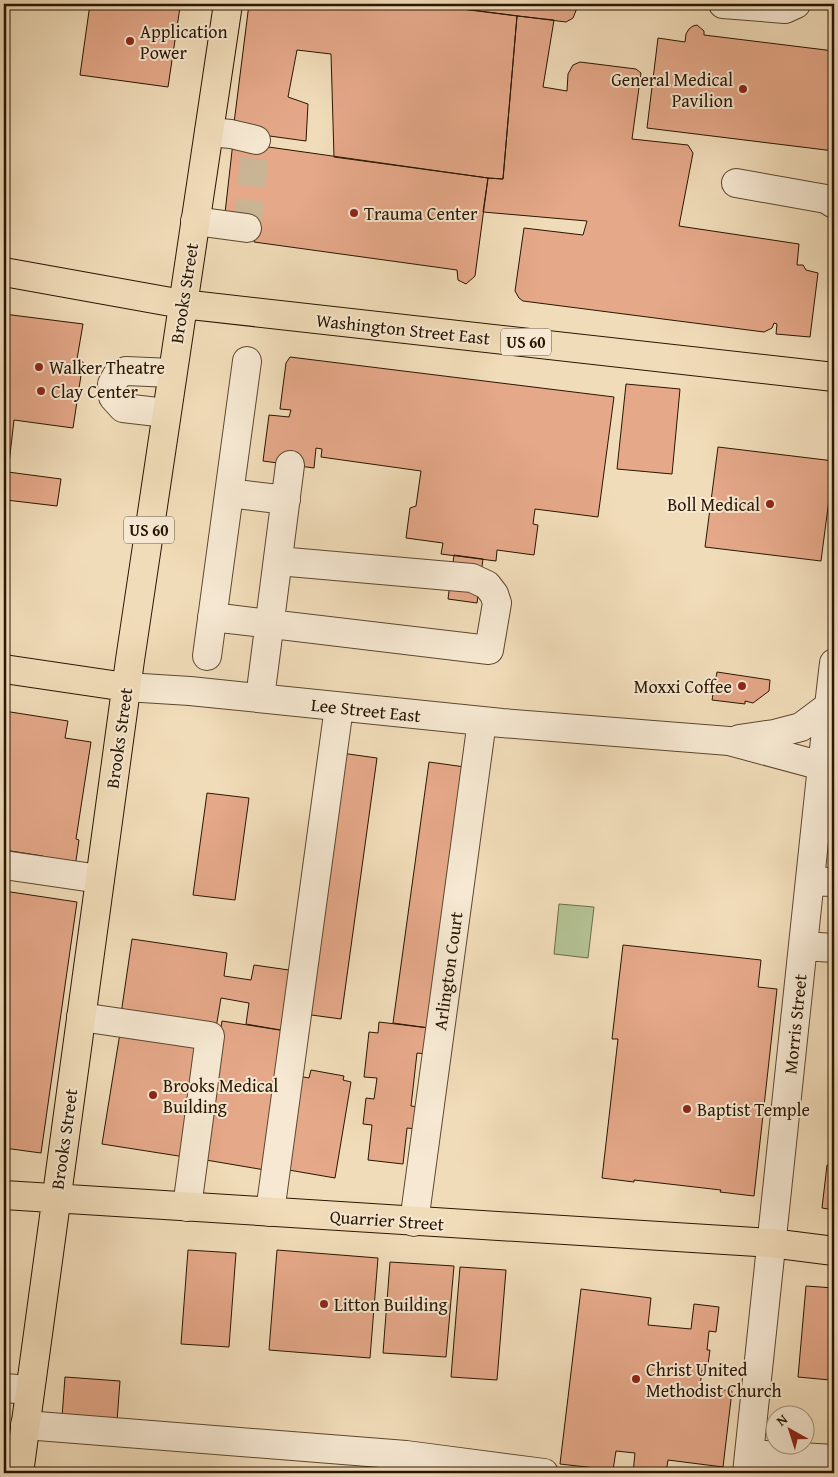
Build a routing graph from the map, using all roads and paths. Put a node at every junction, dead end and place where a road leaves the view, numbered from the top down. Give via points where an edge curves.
1 (228, 4) edge
2 (723, 4) edge
3 (796, 4) edge
4 (209, 132) junction
5 (256, 140) dead end
6 (736, 183) dead end
7 (834, 204) edge
8 (195, 221) junction
9 (247, 228) dead end
10 (4, 272) edge
11 (182, 304) junction
12 (247, 361) dead end
13 (172, 373) junction
14 (834, 377) edge
15 (166, 413) junction
16 (290, 464) dead end
17 (229, 493) junction
18 (286, 500) junction
19 (278, 561) junction
20 (212, 617) junction
21 (270, 623) junction
22 (207, 656) dead end
23 (834, 663) edge
24 (4, 669) edge
25 (126, 687) junction
26 (260, 698) junction
27 (832, 706) edge
28 (339, 707) junction
29 (482, 721) junction
30 (729, 741) junction
31 (822, 766) junction
32 (4, 865) edge
33 (100, 879) junction
34 (822, 881) edge
35 (803, 946) junction
36 (834, 948) edge
37 (81, 1017) junction
38 (4, 1195) edge
39 (56, 1200) junction
40 (186, 1207) junction
41 (270, 1212) junction
42 (414, 1222) junction
43 (770, 1243) junction
44 (834, 1250) edge
45 (17, 1389) edge
46 (26, 1425) junction
47 (834, 1460) edge
48 (748, 1464) edge
49 (19, 1473) edge
50 (544, 1473) edge

1 - 4 main road, Brooks Street
2 - 3 street via 786,9
4 - 5 street
4 - 8 main road, Brooks Street
6 - 7 street via 826,199
8 - 9 street
8 - 11 main road, Brooks Street
10 - 11 main road, Washington Street East / US 60
11 - 13 main road, Brooks Street / US 60
11 - 14 main road, Washington Street East / US 60
12 - 17 street
13 - 15 main road, Brooks Street / US 60
13 - 15 street via 126,371 117,375 112,384 113,397 123,408
15 - 25 main road, Brooks Street / US 60
16 - 18 street
17 - 18 street
17 - 20 street
18 - 19 street
19 - 21 street
19 - 21 street via 472,578 487,585 497,603 489,650
20 - 21 street
20 - 22 street
21 - 26 street
23 - 27 street, Morris Street
24 - 25 main road, Lee Street East
25 - 26 street, Lee Street East
25 - 33 main road, Brooks Street
26 - 28 street, Lee Street East
27 - 30 street, Lee Street East via 801,728
27 - 31 street, Morris Street
28 - 29 street, Lee Street East
28 - 41 street
29 - 30 street, Lee Street East
29 - 42 street, Arlington Court
30 - 31 street, Lee Street East
31 - 34 street, Morris Street
32 - 33 street
33 - 37 main road, Brooks Street
34 - 35 street, Morris Street
35 - 36 street
35 - 43 street, Morris Street
37 - 39 main road, Brooks Street
37 - 40 street via 210,1036
38 - 39 main road, Quarrier Street
39 - 40 main road, Quarrier Street
39 - 45 main road, Brooks Street
40 - 41 main road, Quarrier Street
41 - 42 main road, Quarrier Street
42 - 43 main road, Quarrier Street
43 - 44 main road, Quarrier Street
43 - 48 street, Morris Street
45 - 46 main road, Brooks Street
46 - 49 main road, Brooks Street
46 - 50 street via 406,1455
47 - 48 street

